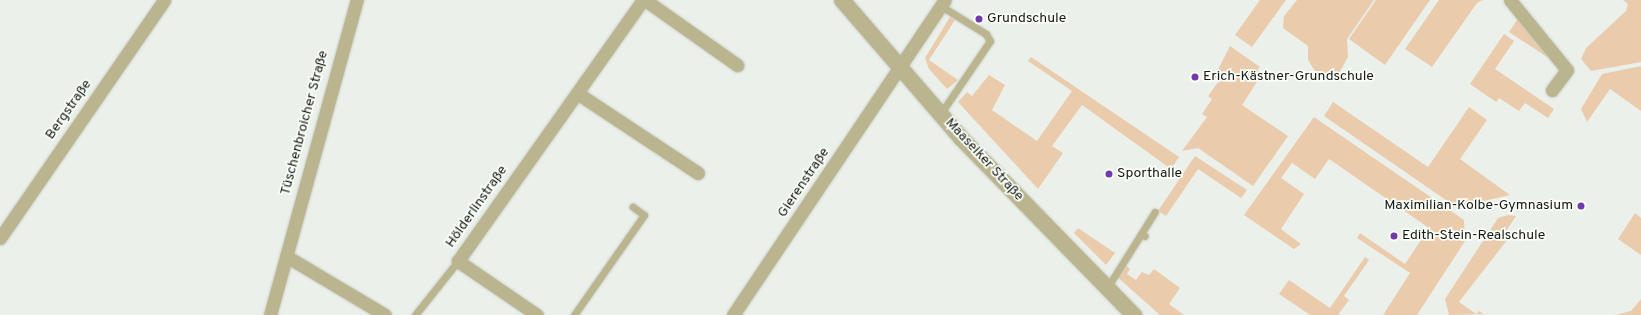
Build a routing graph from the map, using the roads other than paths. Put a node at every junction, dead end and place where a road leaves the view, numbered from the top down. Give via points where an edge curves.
1 (164, 0) edge
2 (357, 0) edge
3 (644, 0) edge
4 (842, 0) edge
5 (1510, 0) edge
6 (943, 3) edge
7 (737, 65) dead end
8 (902, 69) junction
9 (1552, 90) dead end
10 (576, 93) junction
11 (940, 113) junction
12 (698, 173) dead end
13 (633, 207) dead end
14 (1155, 212) dead end
15 (0, 238) edge
16 (286, 256) junction
17 (458, 261) junction
18 (1107, 288) junction
19 (270, 315) edge
20 (385, 315) edge
21 (415, 315) edge
22 (537, 315) edge
23 (574, 315) edge
24 (733, 315) edge
25 (1134, 315) edge

1 - 15 street, Bergstraße
2 - 16 street, Tüschenbroicher Straße
3 - 7 street, Hölderlinstraße
3 - 10 street, Hölderlinstraße
4 - 8 street, Maaseiker Straße
5 - 9 street via 1566,70
6 - 8 street, Gierenstraße
6 - 11 lane via 986,34 990,41
8 - 11 street, Maaseiker Straße
8 - 24 street, Gierenstraße
10 - 12 street
10 - 17 street, Hölderlinstraße
11 - 18 street, Maaseiker Straße
13 - 23 lane via 644,215
14 - 18 lane via 1143,235
16 - 19 street, Tüschenbroicher Straße
16 - 20 street
17 - 21 lane
17 - 22 street, Hölderlinstraße
18 - 25 street, Maaseiker Straße

